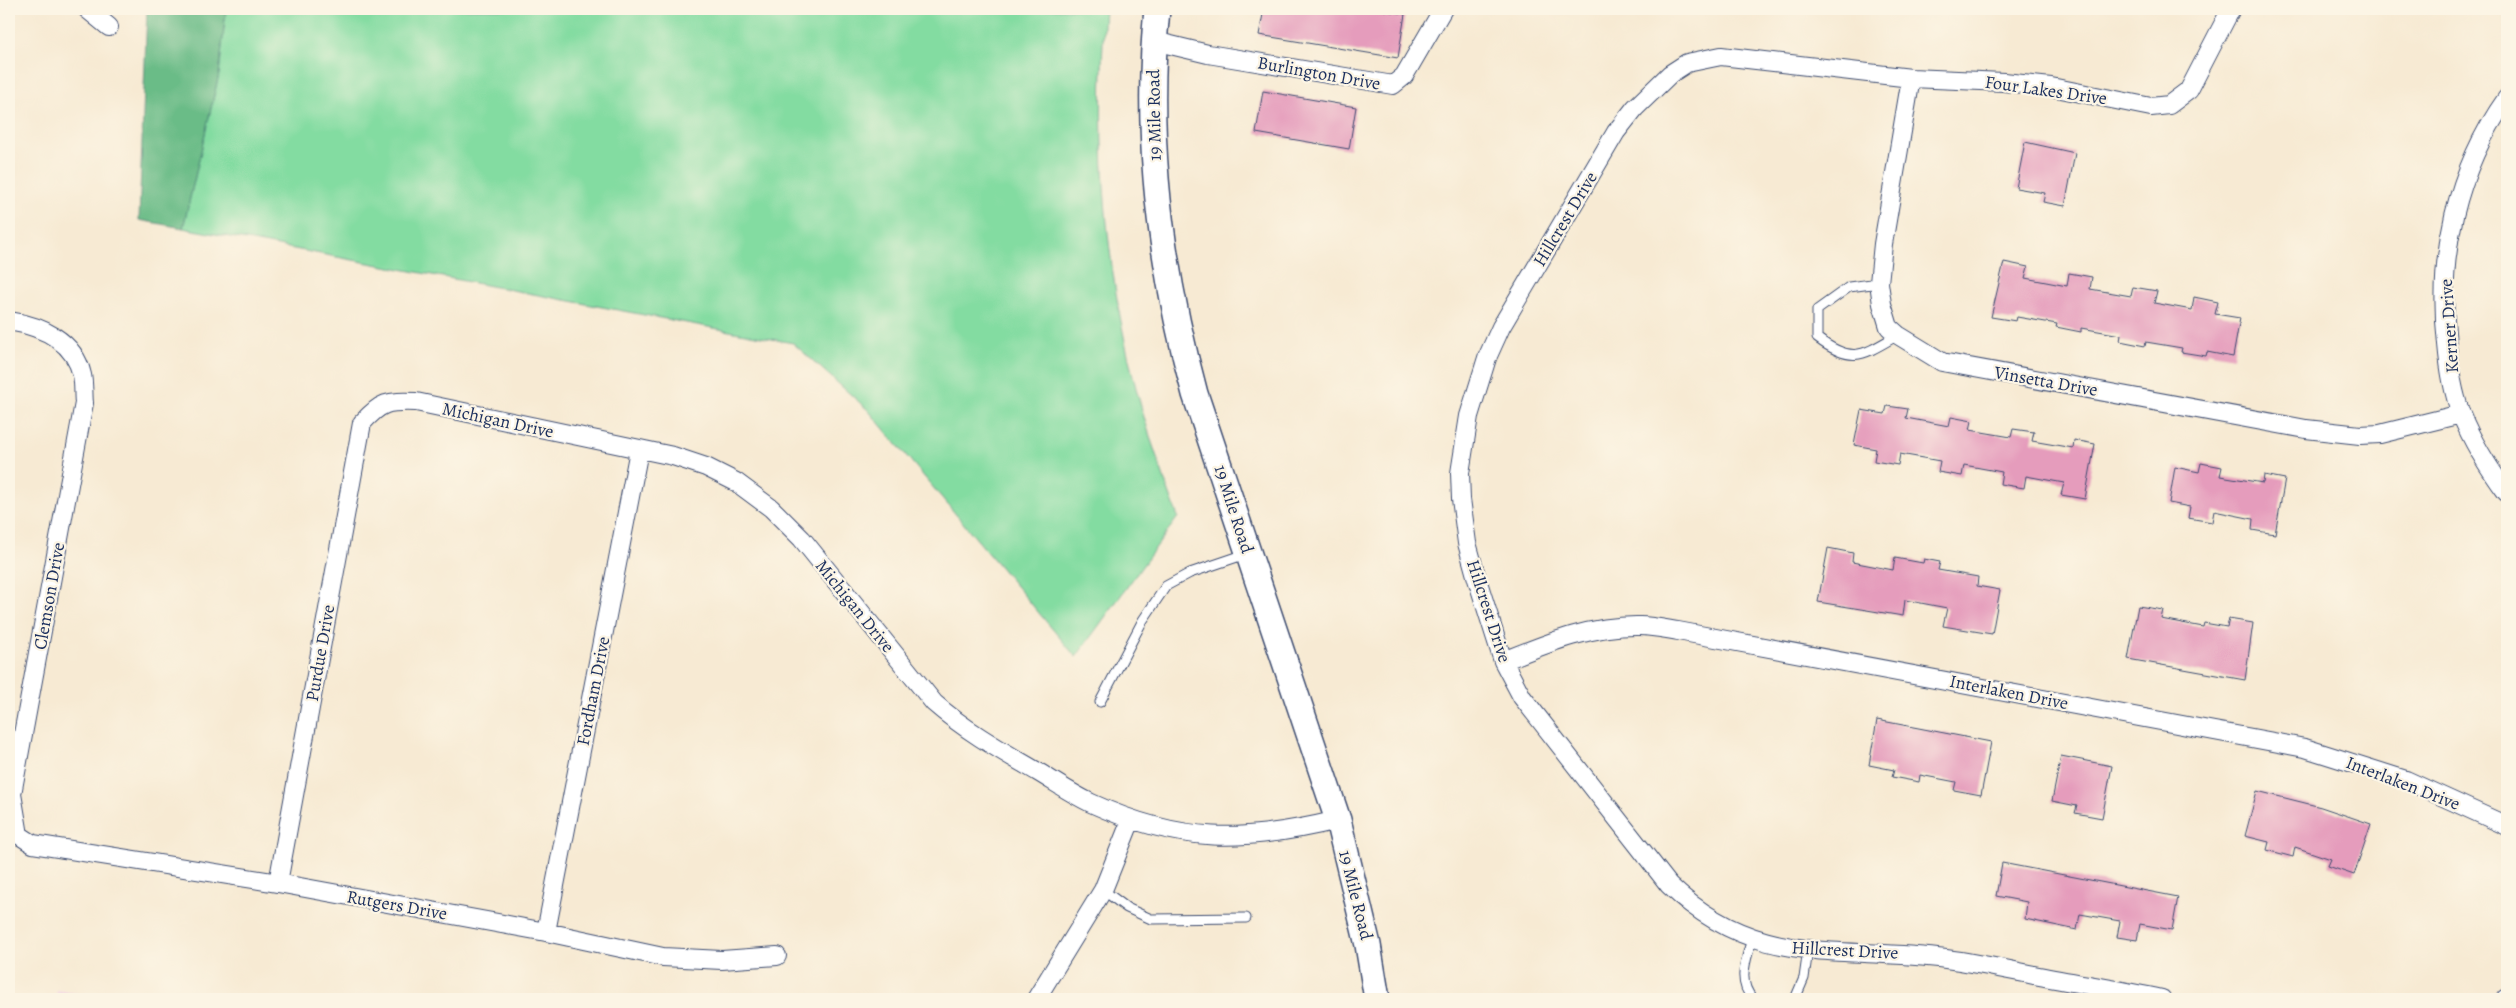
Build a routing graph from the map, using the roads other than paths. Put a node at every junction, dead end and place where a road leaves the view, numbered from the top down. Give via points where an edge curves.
1 (87, 9) edge
2 (1157, 9) edge
3 (1443, 9) edge
4 (2231, 9) edge
5 (109, 27) dead end
6 (1154, 42) junction
7 (1911, 78) junction
8 (2507, 98) edge
9 (1879, 282) junction
10 (9, 321) edge
11 (1898, 335) junction
12 (2461, 414) junction
13 (362, 423) joint
14 (639, 450) junction
15 (2507, 493) edge
16 (1248, 553) junction
17 (1503, 661) junction
18 (1100, 702) dead end
19 (1131, 820) junction
20 (1338, 820) junction
21 (2507, 826) edge
22 (19, 835) joint
23 (278, 883) junction
24 (1103, 890) junction
25 (1246, 918) dead end
26 (546, 932) junction
27 (1752, 938) junction
28 (1808, 950) junction
29 (777, 956) dead end
30 (1036, 999) edge
31 (1377, 999) edge
32 (1753, 999) edge
33 (1794, 999) edge
34 (2162, 999) edge

1 - 5 street
2 - 6 street, 19 Mile Road
3 - 6 street, Burlington Drive via 1404,76 1392,84
4 - 7 street, Four Lakes Drive via 2198,77 2189,90 2169,105 2151,106 2051,87 2004,82
6 - 16 street, 19 Mile Road via 1152,134 1167,272 1180,341 1195,394
7 - 9 street, Vinsetta Drive
7 - 17 street, Hillcrest Drive via 1721,56 1697,60 1664,79 1616,132 1501,327 1468,416 1460,499 1467,543
8 - 12 street, Kerner Drive via 2480,142 2466,175 2448,246 2443,300 2445,329
9 - 11 street, Vinsetta Drive via 1889,327
9 - 11 lane via 1850,287 1817,310 1817,338 1835,352 1863,355
10 - 22 street, Clemson Drive via 51,333 66,345 82,375 84,403 12,794
11 - 12 street, Vinsetta Drive via 1942,362 2306,429 2380,434
12 - 15 street, Kerner Drive
13 - 14 street, Michigan Drive via 378,406 398,401 416,402
13 - 23 street, Purdue Drive
14 - 19 street, Michigan Drive via 706,466 736,482 771,508 802,539 934,703 992,745 1089,802
14 - 26 street, Fordham Drive
16 - 18 lane via 1190,573 1166,586 1143,620
16 - 20 street, 19 Mile Road
17 - 21 street, Interlaken Drive via 1563,637 1610,627 1642,626 1678,631 2305,748 2406,780
17 - 27 street, Hillcrest Drive via 1522,697 1542,724 1670,885 1709,917
19 - 20 street, Michigan Drive via 1156,828 1225,837 1288,832
19 - 24 street
20 - 31 street, 19 Mile Road via 1368,945
22 - 23 street, Rutgers Drive via 33,844
23 - 26 street, Rutgers Drive
24 - 25 lane via 1127,908 1151,919
24 - 30 street
26 - 29 street, Rutgers Drive via 663,957 722,960
27 - 28 street, Hillcrest Drive
27 - 32 lane via 1743,978 1744,987
28 - 33 lane via 1804,978
28 - 34 street, Hillcrest Drive via 1900,953 1950,959

